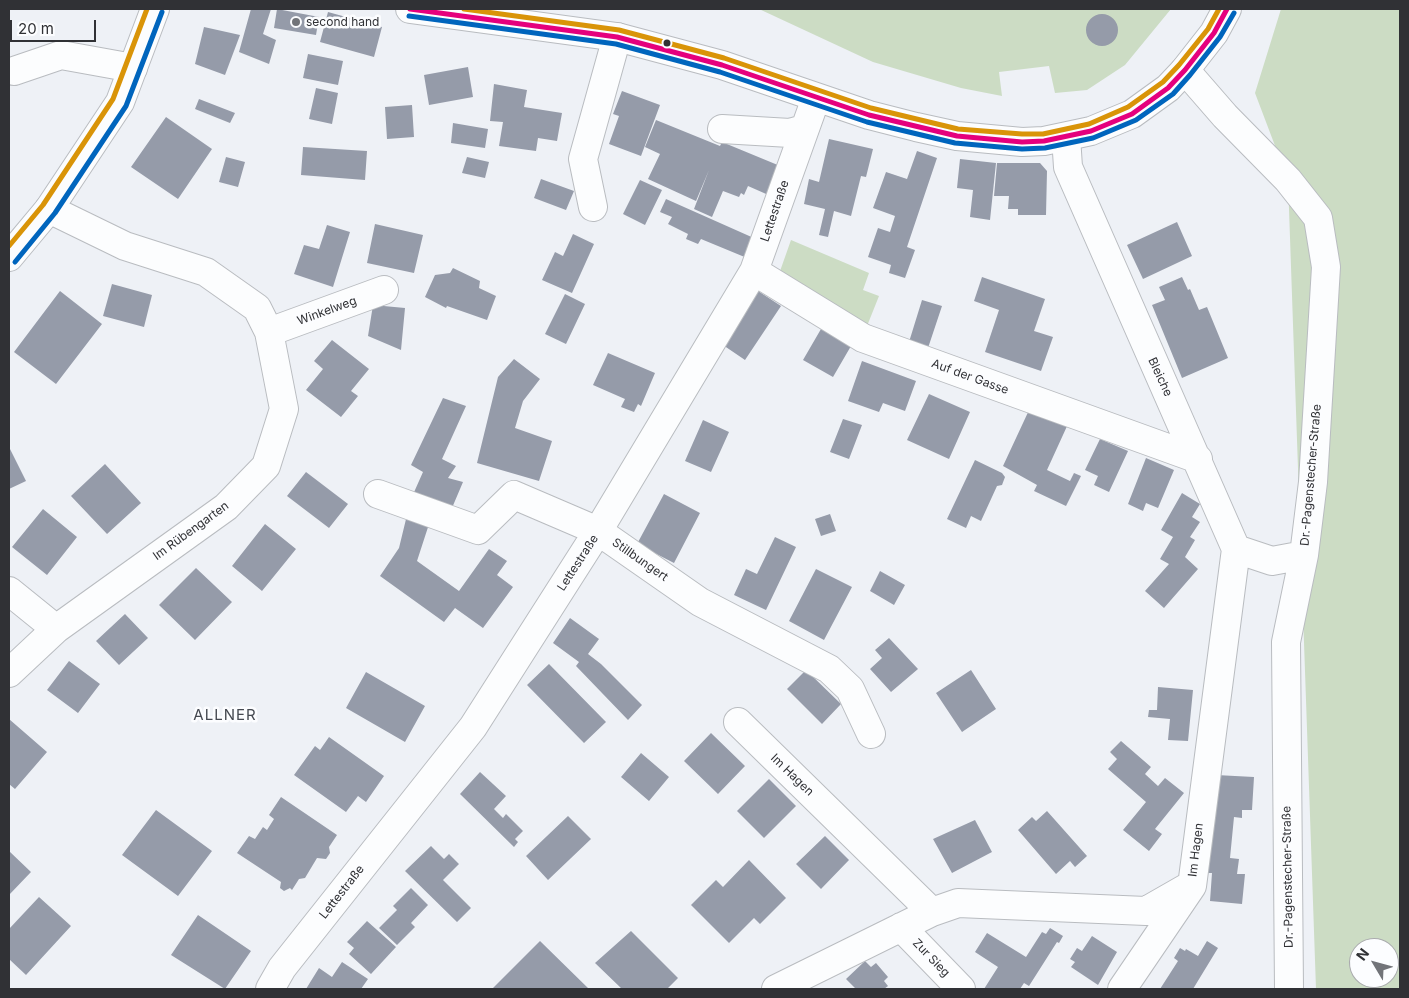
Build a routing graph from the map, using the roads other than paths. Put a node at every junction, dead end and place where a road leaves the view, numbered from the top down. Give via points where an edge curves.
1 (155, 9) edge
2 (410, 9) edge
3 (1227, 9) edge
4 (617, 37) junction
5 (133, 68) junction
6 (1185, 70) junction
7 (14, 72) dead end
8 (816, 98) junction
9 (722, 129) dead end
10 (804, 129) junction
11 (1066, 138) junction
12 (593, 207) dead end
13 (49, 209) junction
14 (9, 257) edge
15 (754, 271) junction
16 (384, 290) dead end
17 (269, 332) junction
18 (1198, 459) junction
19 (378, 494) dead end
20 (598, 531) junction
21 (1236, 549) junction
22 (1304, 555) junction
23 (9, 591) edge
24 (56, 629) junction
25 (9, 673) edge
26 (738, 722) dead end
27 (870, 734) dead end
28 (1192, 886) junction
29 (932, 912) junction
30 (902, 927) junction
31 (270, 989) edge
32 (776, 989) edge
33 (961, 989) edge
34 (1122, 989) edge
35 (1289, 989) edge

1 - 5 street
2 - 4 street
3 - 6 street via 1214,33
4 - 8 street via 722,66
4 - 12 street via 583,159
5 - 7 street via 61,55
5 - 13 street via 120,102
6 - 11 street via 1168,88 1132,114
6 - 22 street, Dr.-Pagenstecher-Straße via 1288,180 1318,218 1326,267 1313,482
8 - 10 street, Lettestraße
8 - 11 street via 869,115 957,136 1022,142
9 - 10 street via 790,133
10 - 15 street, Lettestraße
11 - 18 street, Bleiche via 1068,167
13 - 14 street
13 - 17 street, Im Rübengarten via 125,246 206,272 257,308
15 - 18 street, Auf der Gasse via 863,338
15 - 20 street, Lettestraße
16 - 17 street, Winkelweg
17 - 24 street, Im Rübengarten via 284,409 266,466 226,506
18 - 21 street, Bleiche
19 - 20 street, Stillbungert via 478,530 514,495
20 - 27 street, Stillbungert via 700,602 829,669 850,689
20 - 31 street, Lettestraße via 473,727 282,968
21 - 22 street via 1272,561
21 - 28 street, Im Hagen
22 - 35 street, Dr.-Pagenstecher-Straße via 1286,642
23 - 24 street
24 - 25 street, Im Rübengarten
26 - 29 street, Im Hagen
28 - 29 street, Im Hagen via 1146,911 958,903
28 - 34 street
29 - 30 street, Im Hagen
30 - 32 street, Im Hagen
30 - 33 street, Zur Sieg

